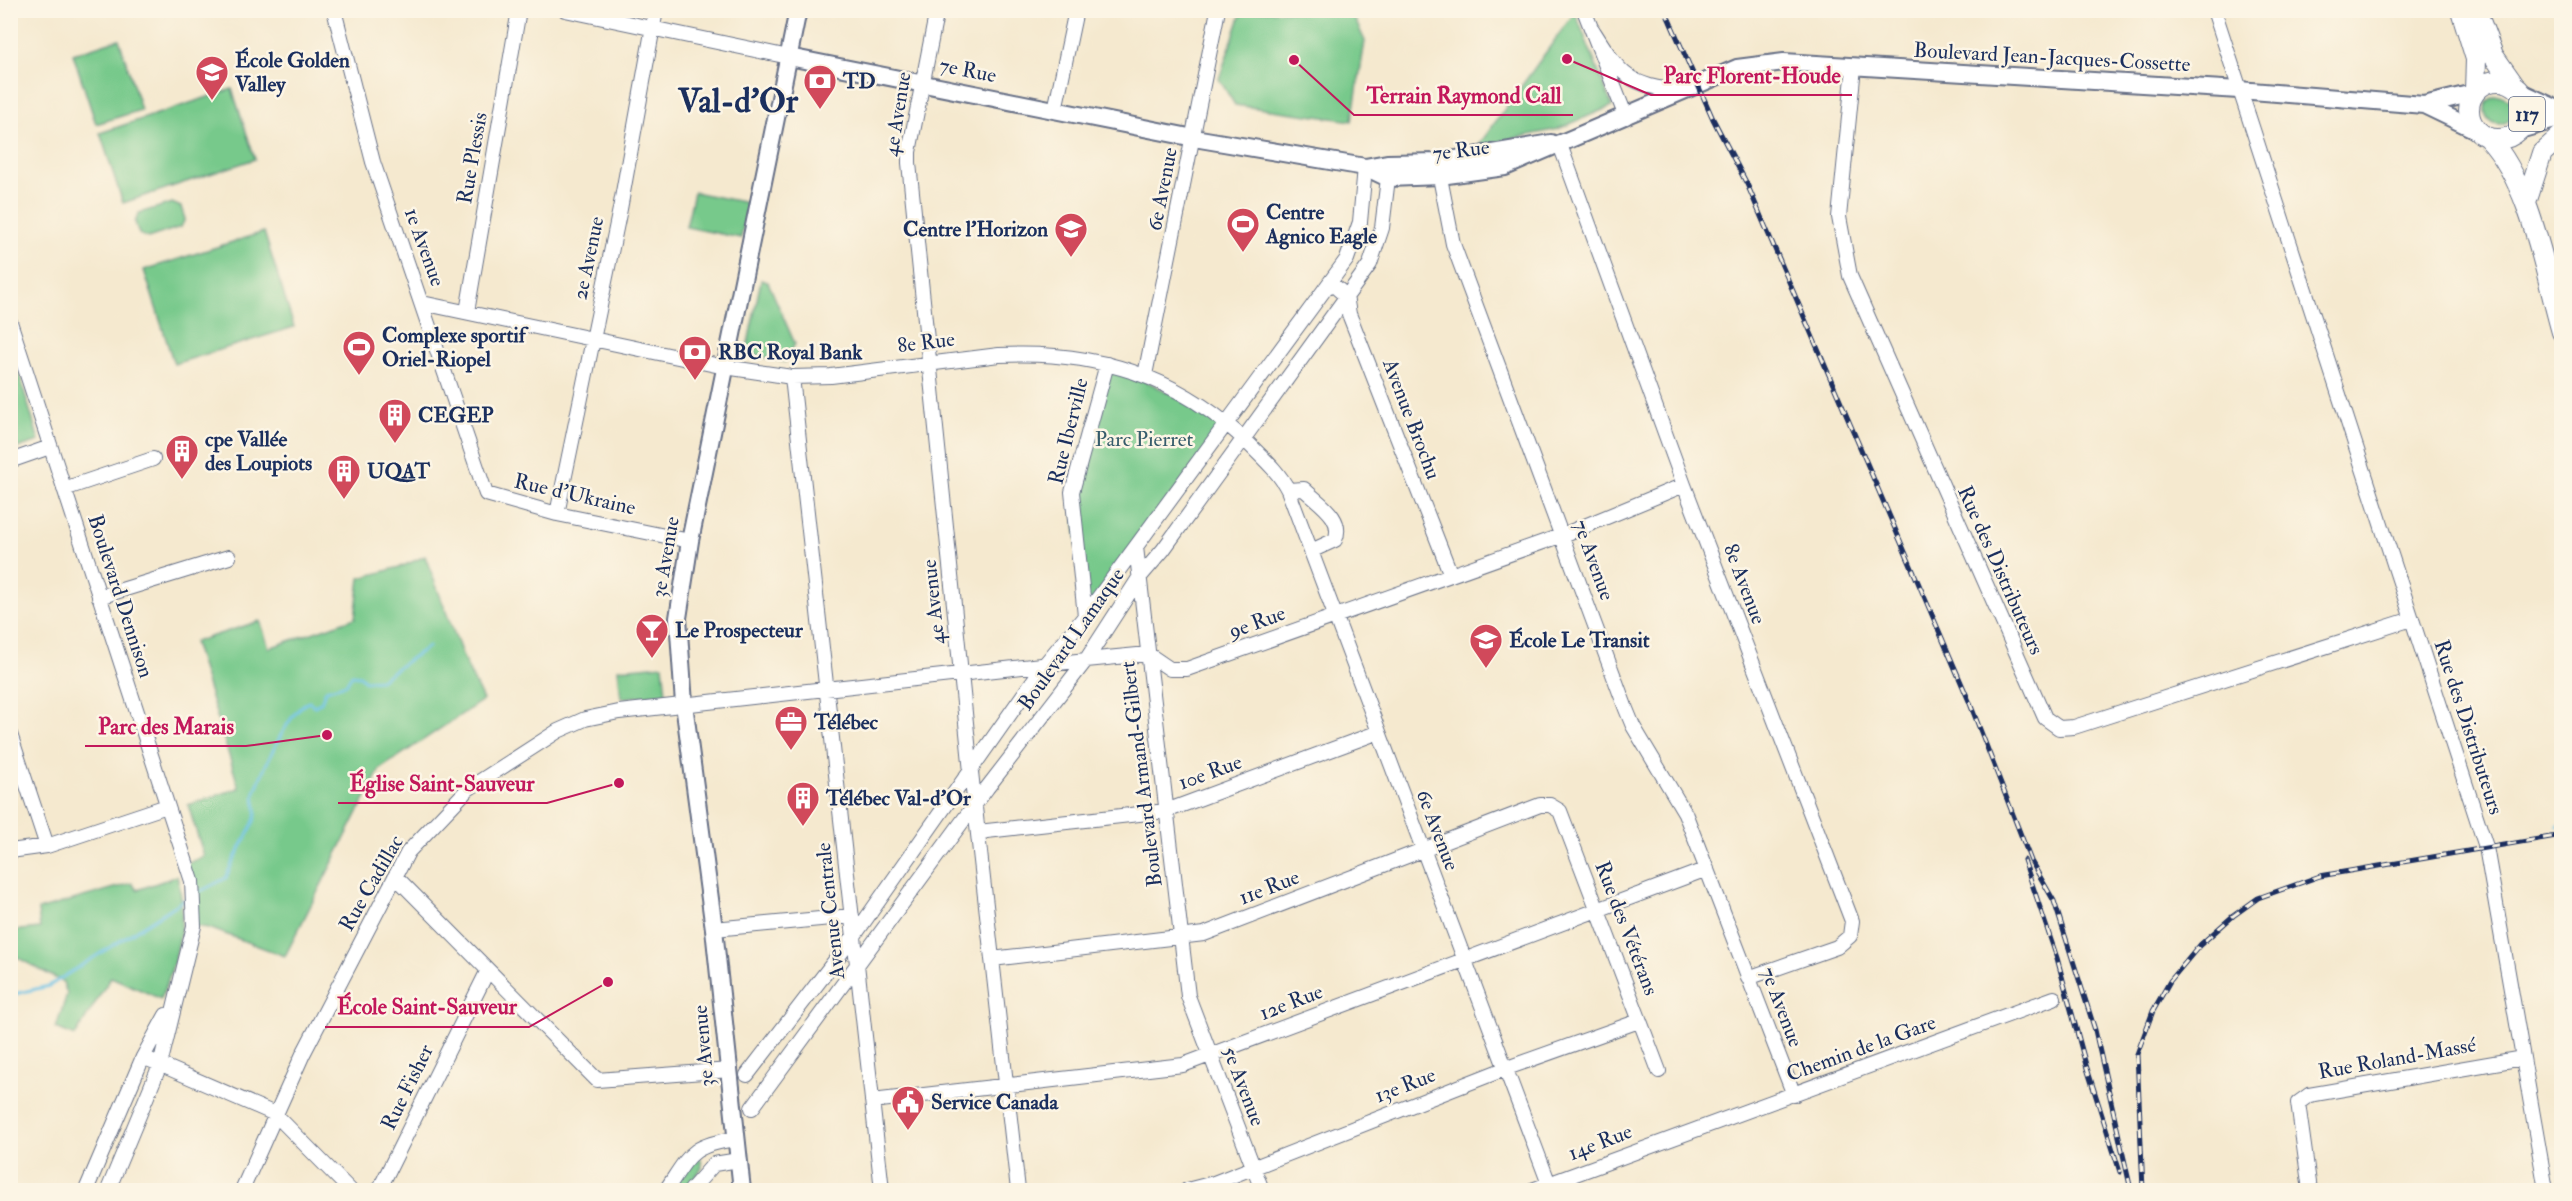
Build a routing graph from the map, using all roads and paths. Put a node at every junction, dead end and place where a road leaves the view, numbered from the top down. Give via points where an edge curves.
1 (334, 10) edge
2 (519, 10) edge
3 (565, 10) edge
4 (656, 10) edge
5 (798, 10) edge
6 (937, 10) edge
7 (1076, 10) edge
8 (1218, 10) edge
9 (1584, 10) edge
10 (2214, 10) edge
11 (2461, 10) edge
12 (2476, 10) edge
13 (653, 28) junction
14 (1592, 29) junction
15 (789, 57) junction
16 (1854, 68) junction
17 (922, 84) junction
18 (2518, 89) junction
19 (2239, 90) junction
20 (1683, 91) junction
21 (2474, 92) junction
22 (2424, 105) junction
23 (1055, 110) junction
24 (2562, 111) edge
25 (1626, 117) junction
26 (2562, 118) edge
27 (2522, 130) junction
28 (2482, 134) junction
29 (2562, 135) edge
30 (1194, 138) junction
31 (1559, 142) junction
32 (1365, 167) junction
33 (1439, 169) junction
34 (1388, 178) junction
35 (2517, 180) junction
36 (2526, 204) junction
37 (1330, 282) junction
38 (1346, 296) junction
39 (422, 303) junction
40 (466, 312) junction
41 (10, 322) edge
42 (2562, 333) edge
43 (592, 338) junction
44 (930, 362) junction
45 (1107, 364) junction
46 (725, 367) junction
47 (1145, 375) junction
48 (792, 377) junction
49 (1225, 422) junction
50 (1244, 439) junction
51 (50, 447) junction
52 (153, 459) dead end
53 (10, 461) edge
54 (1684, 485) junction
55 (64, 489) junction
56 (1288, 490) junction
57 (486, 494) joint
58 (557, 514) junction
59 (1563, 535) junction
60 (690, 541) junction
61 (1136, 547) junction
62 (1311, 551) junction
63 (229, 557) dead end
64 (1451, 575) junction
65 (1139, 578) junction
66 (99, 597) junction
67 (1085, 616) junction
68 (1336, 616) junction
69 (2412, 620) junction
70 (1148, 654) junction
71 (1086, 660) junction
72 (1045, 664) junction
73 (961, 674) junction
74 (826, 688) junction
75 (684, 704) junction
76 (1379, 732) junction
77 (10, 734) edge
78 (971, 772) junction
79 (1550, 805) joint
80 (167, 806) junction
81 (974, 806) junction
82 (1166, 811) junction
83 (978, 832) junction
84 (47, 846) junction
85 (1423, 850) junction
86 (10, 851) edge
87 (1707, 869) junction
88 (394, 876) junction
89 (1598, 909) junction
90 (852, 916) junction
91 (714, 929) junction
92 (1183, 935) junction
93 (854, 936) junction
94 (992, 959) junction
95 (1465, 959) junction
96 (857, 968) junction
97 (488, 970) junction
98 (1748, 978) junction
99 (1188, 996) joint
100 (2054, 998) dead end
101 (174, 1000) junction
102 (1639, 1021) junction
103 (1211, 1056) junction
104 (143, 1057) junction
105 (2523, 1058) junction
106 (759, 1061) junction
107 (160, 1065) junction
108 (1507, 1068) junction
109 (729, 1070) junction
110 (1659, 1071) dead end
111 (747, 1075) dead end
112 (775, 1077) junction
113 (1006, 1085) junction
114 (1794, 1095) junction
115 (872, 1101) junction
116 (752, 1108) dead end
117 (275, 1114) junction
118 (1683, 1133) joint
119 (736, 1139) junction
120 (739, 1160) junction
121 (1253, 1165) junction
122 (1550, 1184) junction
123 (1214, 1187) edge
124 (1190, 1190) edge
125 (86, 1191) edge
126 (108, 1191) edge
127 (242, 1191) edge
128 (350, 1191) edge
129 (379, 1191) edge
130 (666, 1191) edge
131 (691, 1191) edge
132 (742, 1191) edge
133 (882, 1191) edge
134 (1018, 1191) edge
135 (1262, 1191) edge
136 (1532, 1191) edge
137 (2310, 1191) edge
138 (2546, 1191) edge

1 - 39 street, 1e Avenue via 373,162
2 - 40 street, Rue Plessis
3 - 13 street, 7e Rue
4 - 13 street, 2e Avenue
5 - 15 main road, 3e Avenue
6 - 17 street, 4e Avenue
7 - 23 street
8 - 30 street, 6e Avenue
9 - 14 street
10 - 19 street, Rue des Distributeurs
11 - 21 highway via 2476,59
12 - 18 highway, 117 via 2493,55
13 - 15 street, 7e Rue
13 - 43 street, 2e Avenue
14 - 20 street via 1612,61 1634,82 1650,88
14 - 25 street
15 - 17 main road, 7e Rue
15 - 46 main road, 3e Avenue
16 - 19 main road, Boulevard Jean-Jacques-Cossette
16 - 20 main road, Boulevard Jean-Jacques-Cossette via 1784,62 1757,64 1737,68
16 - 69 street, Rue des Distributeurs via 1839,217 1850,276 2045,718 2059,728 2074,727
17 - 23 main road, 7e Rue
17 - 44 street, 4e Avenue via 909,163
18 - 21 highway, 117 via 2498,81
18 - 24 main road
18 - 27 highway, 117 via 2527,107
19 - 22 main road, Boulevard Jean-Jacques-Cossette
19 - 69 street, Rue des Distributeurs
20 - 25 main road, 7e Rue
21 - 22 main road, Boulevard Jean-Jacques-Cossette
21 - 28 highway via 2469,115
22 - 28 main road, Boulevard Jean-Jacques-Cossette
23 - 30 main road, 7e Rue
25 - 31 main road, 7e Rue
26 - 27 main road
27 - 28 highway, 117 via 2502,140
27 - 35 highway, 117
28 - 35 highway, 117 via 2504,154
29 - 36 highway via 2542,153
30 - 32 main road, 7e Rue
30 - 47 street, 6e Avenue
31 - 33 main road, 7e Rue via 1505,167
31 - 54 street, 8e Avenue
32 - 33 main road, 7e Rue via 1387,163
32 - 34 main road, 7e Rue
32 - 37 street, Boulevard Lamaque via 1354,243
33 - 34 main road, 7e Rue
33 - 59 street, 7e Avenue via 1453,244
34 - 38 street, Boulevard Lamaque via 1378,243 1370,264
35 - 36 highway, 117
36 - 42 highway, 117
37 - 38 street
37 - 49 street, Boulevard Lamaque
38 - 50 street, Boulevard Lamaque
38 - 64 street, Avenue Brochu via 1349,314
39 - 40 street, 8e Rue
39 - 57 street, 1e Avenue
40 - 43 street, 8e Rue
41 - 51 street, Boulevard Dennison
43 - 46 street, 8e Rue
43 - 58 street, 2e Avenue
44 - 45 street, 8e Rue via 1025,354
44 - 48 street, 8e Rue via 831,376
44 - 73 street, 4e Avenue
45 - 47 street, 8e Rue
45 - 67 street, Rue Iberville via 1072,492
46 - 48 street, 8e Rue
46 - 60 main road, 3e Avenue
47 - 49 street, 8e Rue via 1193,399
48 - 74 street, Avenue Centrale
49 - 50 street, 8e Rue
49 - 61 street, Boulevard Lamaque
50 - 56 street, 8e Rue via 1281,477
50 - 65 street, Boulevard Lamaque
51 - 53 street
51 - 55 street, Boulevard Dennison
52 - 55 street
54 - 59 street, 9e Rue
54 - 98 street, 8e Avenue via 1852,921 1850,936 1837,947
55 - 66 street, Boulevard Dennison
56 - 62 street, 6e Avenue
56 - 62 street via 1304,489 1337,521 1339,531 1335,540
57 - 58 street, Rue d'Ukraine
58 - 60 street, Rue d'Ukraine
59 - 64 street, 9e Rue
59 - 87 street, 7e Avenue via 1633,726 1685,813
60 - 75 main road, 3e Avenue via 678,618
61 - 65 street, Boulevard Armand-Gilbert
61 - 67 street, Boulevard Lamaque
62 - 68 street, 6e Avenue
63 - 66 street
64 - 68 street, 9e Rue
65 - 70 street, Boulevard Armand-Gilbert
65 - 71 street, Boulevard Lamaque
66 - 80 street, Boulevard Dennison
67 - 72 street, Boulevard Lamaque
68 - 70 street, 9e Rue via 1187,669 1170,669
68 - 76 street, 6e Avenue
69 - 105 street, Rue des Distributeurs via 2486,847
70 - 71 street
70 - 82 street, Boulevard Armand-Gilbert
71 - 72 street
71 - 81 street, Boulevard Lamaque
72 - 73 street
72 - 78 street, Boulevard Lamaque
73 - 74 street
73 - 78 street, 4e Avenue
74 - 75 street, Rue Cadillac
74 - 90 street, Avenue Centrale
75 - 88 street, Rue Cadillac via 585,719 558,730 468,789 408,852
75 - 91 main road, 3e Avenue
76 - 82 street, 10e Rue
76 - 85 street, 6e Avenue
77 - 84 street
78 - 81 street, 4e Avenue
78 - 93 street, Boulevard Lamaque
79 - 85 street, 11e Rue via 1540,805
79 - 89 street, Rue des Vétérans via 1560,811
80 - 84 street
80 - 101 street, Boulevard Dennison via 192,881 194,926
81 - 83 street, 4e Avenue
81 - 96 street, Boulevard Lamaque
82 - 83 street, 10e Rue
82 - 92 street, Boulevard Armand-Gilbert
83 - 94 street, 4e Avenue
84 - 86 street
85 - 92 street, 11e Rue via 1204,934
85 - 95 street, 6e Avenue
87 - 89 street, 12e Rue
87 - 98 street, 7e Avenue
88 - 97 street
88 - 117 street, Rue Cadillac
89 - 95 street, 12e Rue
89 - 102 street, Rue des Vétérans
90 - 91 street
90 - 93 street, Avenue Centrale
91 - 109 main road, 3e Avenue
92 - 94 street, 11e Rue
92 - 99 street, Boulevard Armand-Gilbert
93 - 96 street, Avenue Centrale
93 - 106 street, Boulevard Lamaque
94 - 113 street, 4e Avenue
95 - 103 street, 12e Rue
95 - 108 street, 6e Avenue
96 - 112 street, Boulevard Lamaque
96 - 115 street, Avenue Centrale
97 - 109 street via 597,1080
97 - 129 street, Rue Fisher
98 - 114 street, 7e Avenue
99 - 103 street, 5e Avenue
100 - 114 street, Chemin de la Gare
101 - 104 street, Boulevard Dennison
101 - 107 street, Boulevard Dennison
102 - 108 street, 13e Rue
102 - 110 street, Rue des Vétérans
103 - 113 street, 12e Rue via 1161,1069
103 - 121 street, 5e Avenue
104 - 107 street
104 - 125 street, Boulevard Dennison
105 - 137 street, Rue Roland-Massé via 2309,1095 2298,1103
105 - 138 street
106 - 111 street, Boulevard Lamaque
106 - 112 street
107 - 117 street
107 - 126 street, Boulevard Dennison
108 - 121 street, 13e Rue
108 - 122 street, 6e Avenue
109 - 119 main road, 3e Avenue
112 - 116 street, Boulevard Lamaque
113 - 115 street, 12e Rue
113 - 134 street, 4e Avenue
114 - 118 street, Chemin de la Gare
115 - 133 street, Avenue Centrale
117 - 127 street, Rue Cadillac
117 - 128 street
118 - 122 street, 14e Rue
119 - 120 main road, 3e Avenue
119 - 130 street via 698,1148
120 - 131 street via 714,1164
120 - 132 main road, 3e Avenue
121 - 123 street, 13e Rue
121 - 135 street, 5e Avenue
122 - 136 street, 14e Rue
123 - 124 street, 13e Rue

